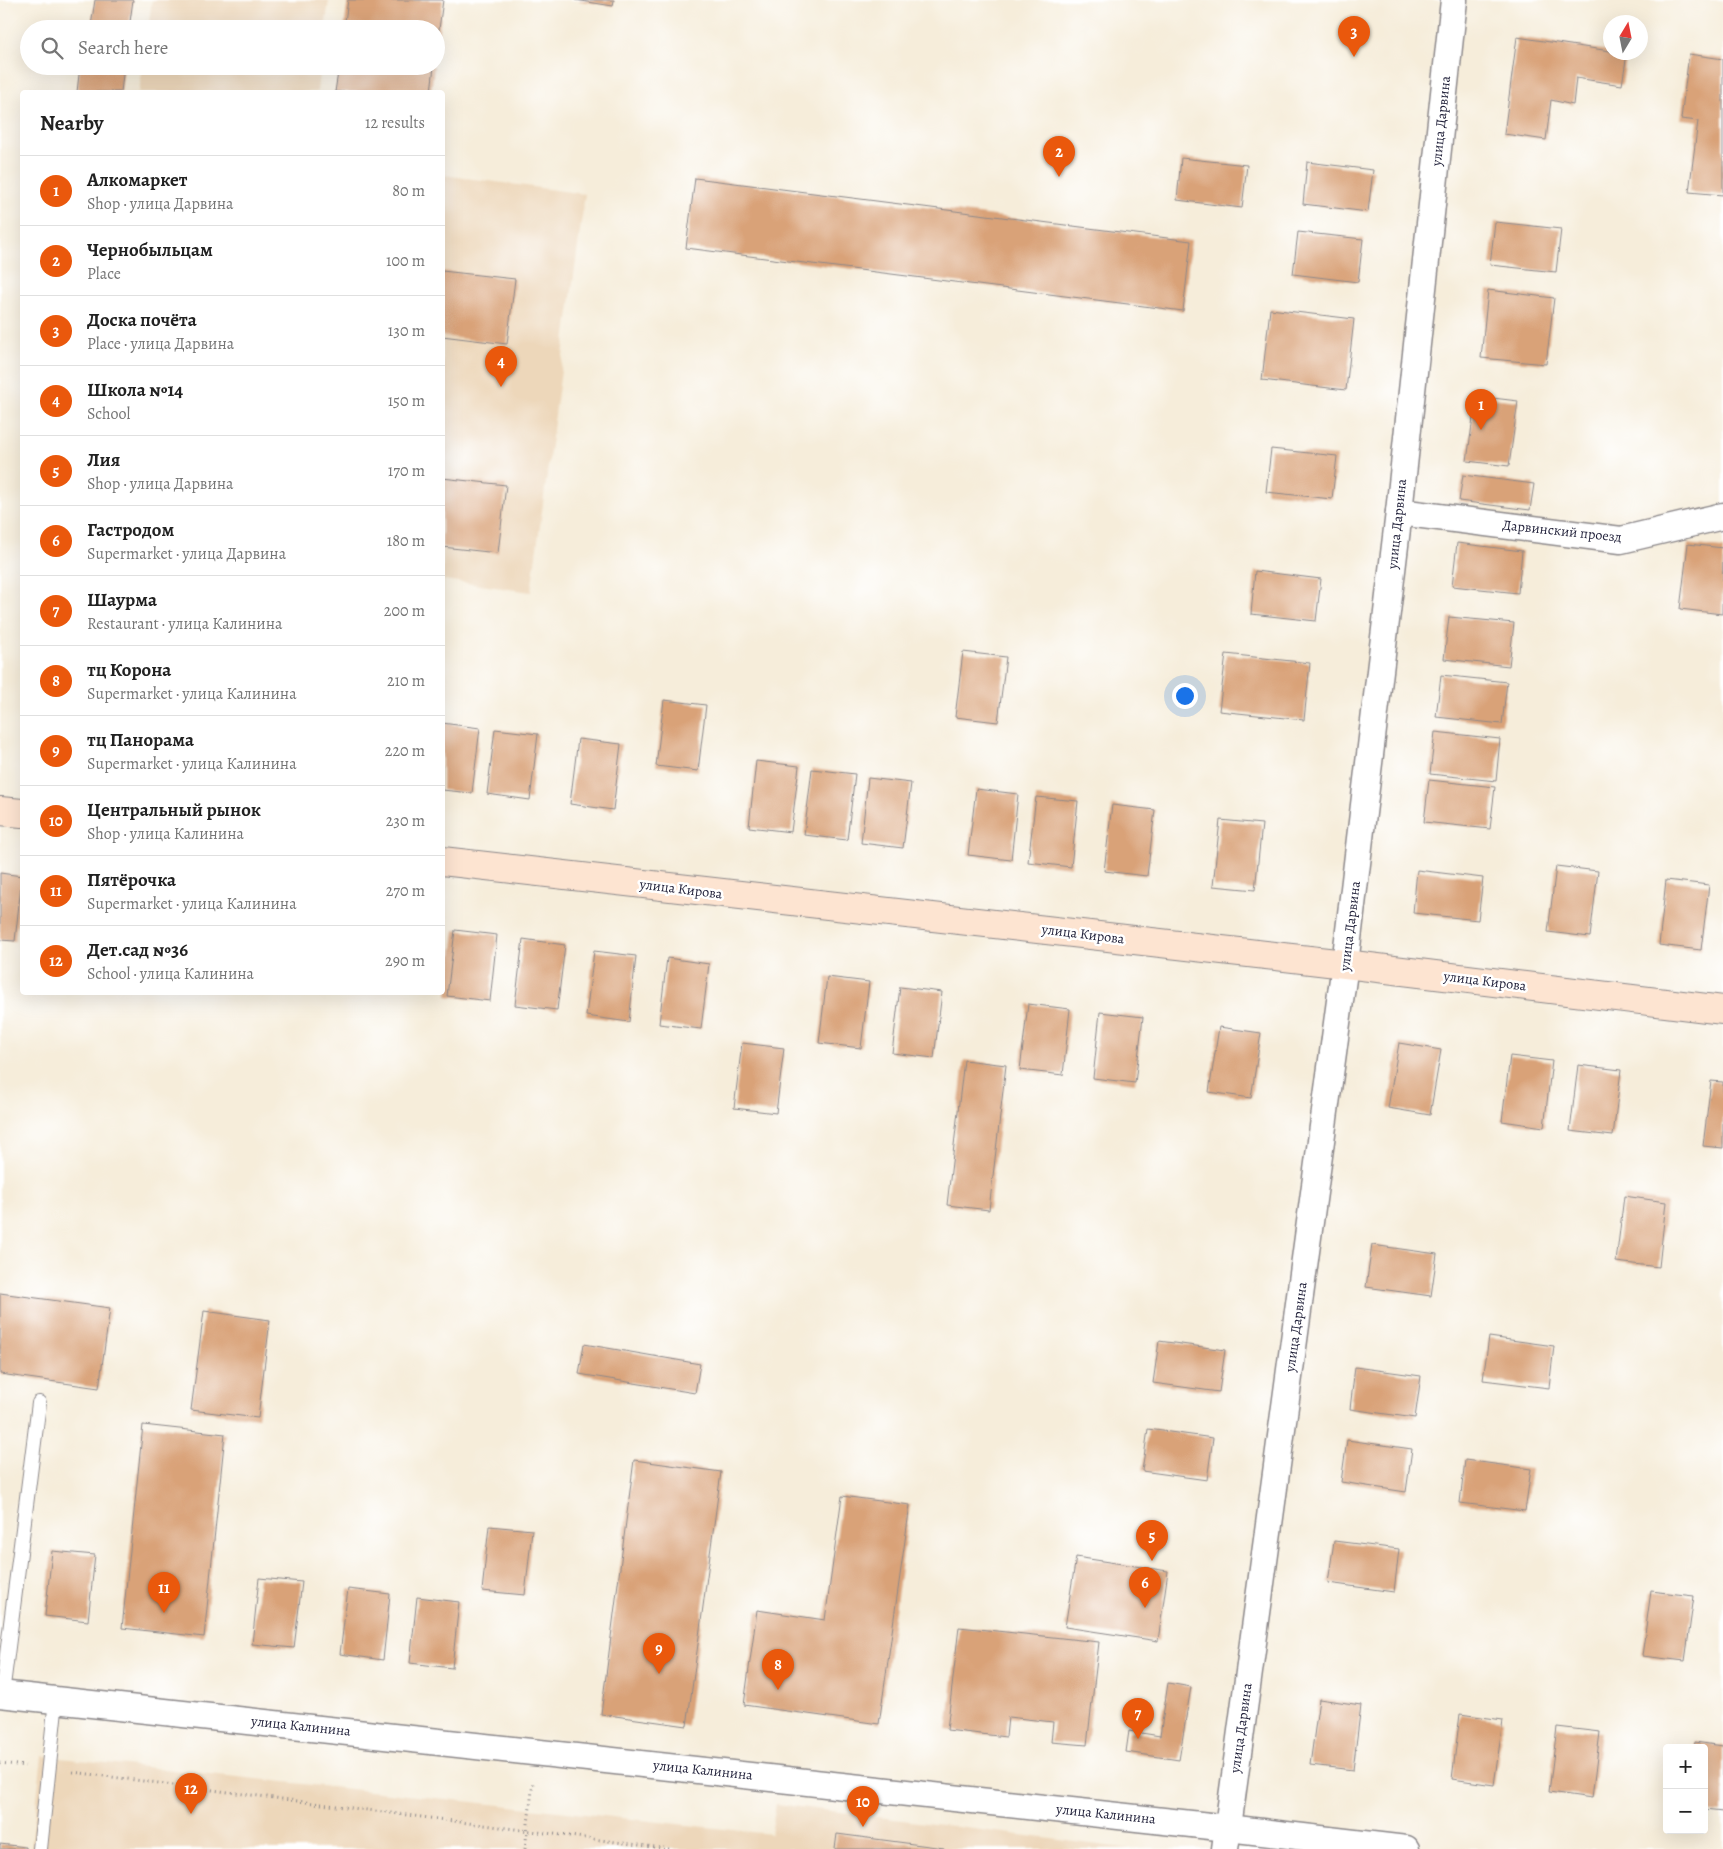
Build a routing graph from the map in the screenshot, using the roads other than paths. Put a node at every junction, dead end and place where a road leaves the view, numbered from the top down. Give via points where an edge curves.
1 (1454, 0) edge
2 (1399, 512) junction
3 (1723, 516) edge
4 (0, 811) edge
5 (20, 814) edge
6 (445, 861) edge
7 (1346, 964) junction
8 (1723, 1010) edge
9 (39, 1403) dead end
10 (1, 1694) edge
11 (56, 1700) junction
12 (1226, 1838) edge
13 (40, 1849) edge
14 (1406, 1849) edge

1 - 2 street, улица Дарвина
2 - 3 street, Дарвинский проезд via 1621,540
2 - 7 street, улица Дарвина
4 - 5 street
6 - 7 street, улица Кирова
7 - 8 street, улица Кирова
7 - 12 street, улица Дарвина
9 - 10 lane
10 - 11 street, улица Калинина
11 - 12 street, улица Калинина via 537,1752
11 - 13 lane
12 - 14 street, улица Калинина

